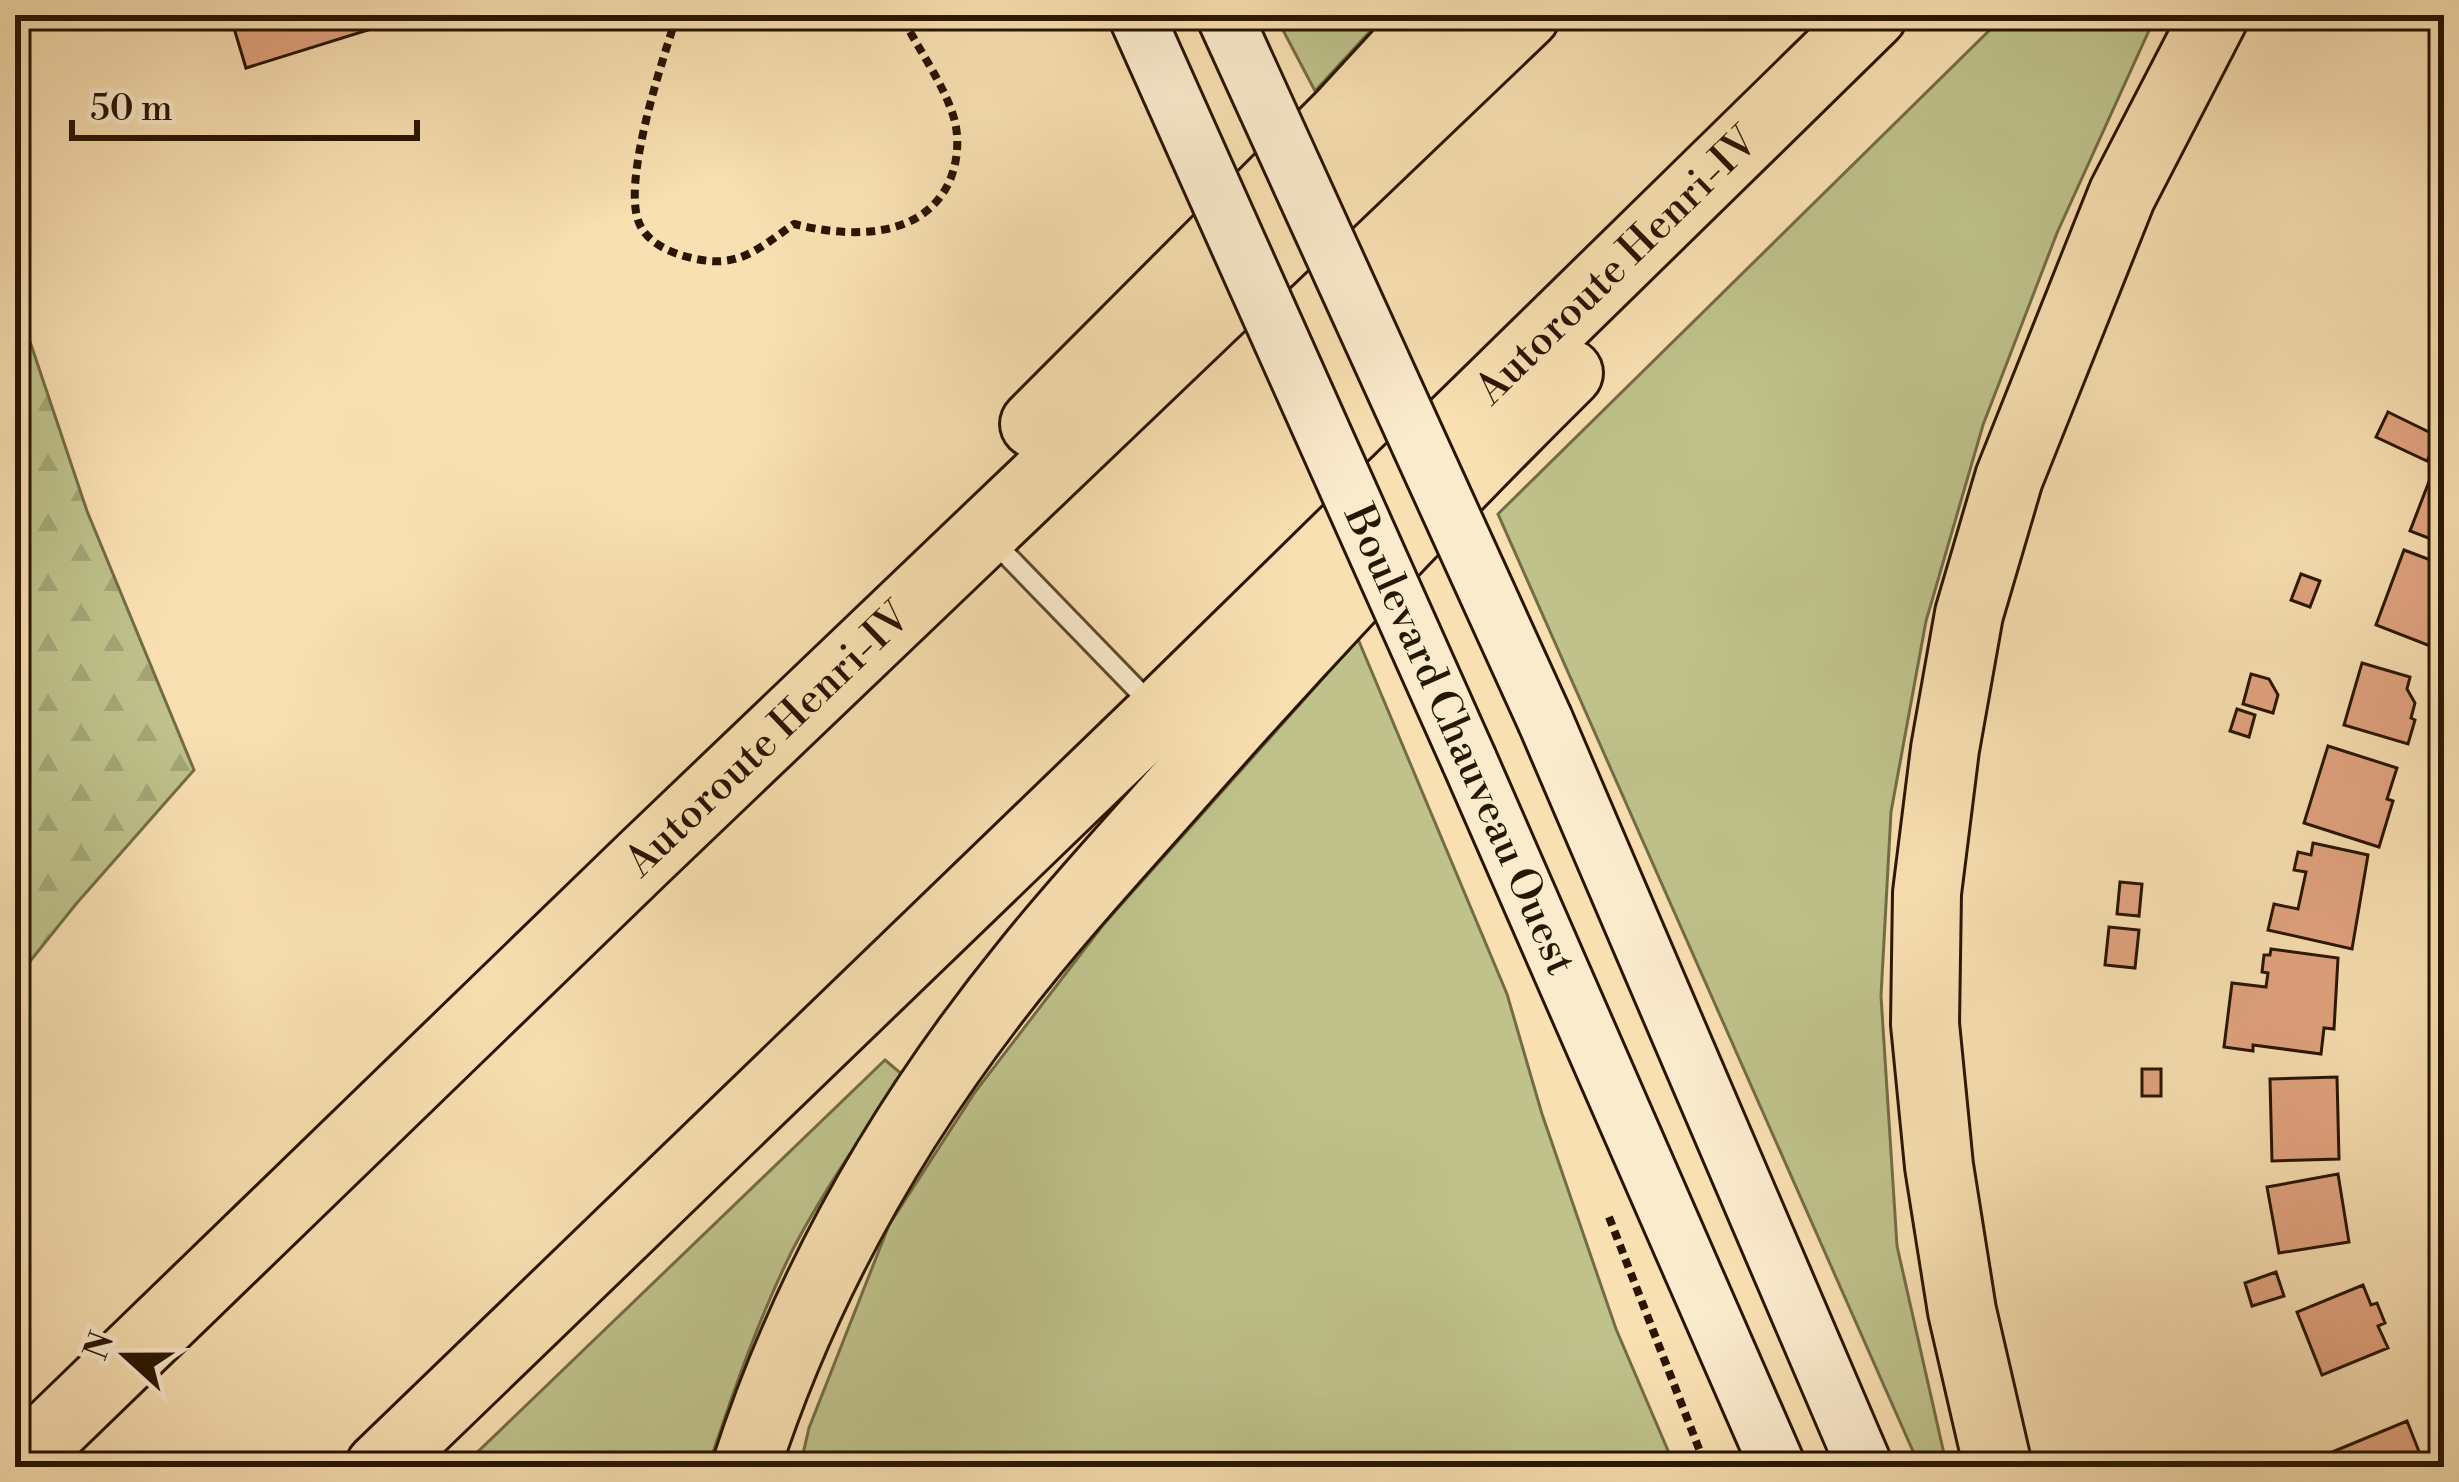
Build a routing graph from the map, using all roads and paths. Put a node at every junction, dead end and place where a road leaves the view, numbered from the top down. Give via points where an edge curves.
1 (677, 15) edge
2 (901, 15) edge
3 (1136, 15) edge
4 (1224, 15) edge
5 (1434, 15) edge
6 (1526, 15) edge
7 (1874, 15) edge
8 (1921, 15) edge
9 (2215, 15) edge
10 (984, 532) junction
11 (1160, 713) junction
12 (644, 858) junction
13 (15, 1467) edge
14 (380, 1467) edge
15 (746, 1467) edge
16 (1778, 1467) edge
17 (1865, 1467) edge
18 (1998, 1467) edge

1 - 2 path via 633,192 640,225 662,249 699,260 742,260 794,224 870,233 941,201 958,162 954,117
3 - 16 main road, Boulevard Chauveau Ouest, bridge
4 - 17 main road, Boulevard Chauveau Ouest, bridge via 1545,720
5 - 12 highway via 980,478
6 - 10 highway, Autoroute Henri-IV
7 - 11 highway, Autoroute Henri-IV
8 - 15 highway via 1282,670 1025,962 875,1178 769,1396
9 - 18 highway via 2122,195 2009,478 1969,614 1945,748 1927,892 1925,1024 1962,1311
10 - 11 lane
10 - 12 highway, Autoroute Henri-IV
11 - 14 highway, Autoroute Henri-IV
12 - 13 highway, Autoroute Henri-IV

